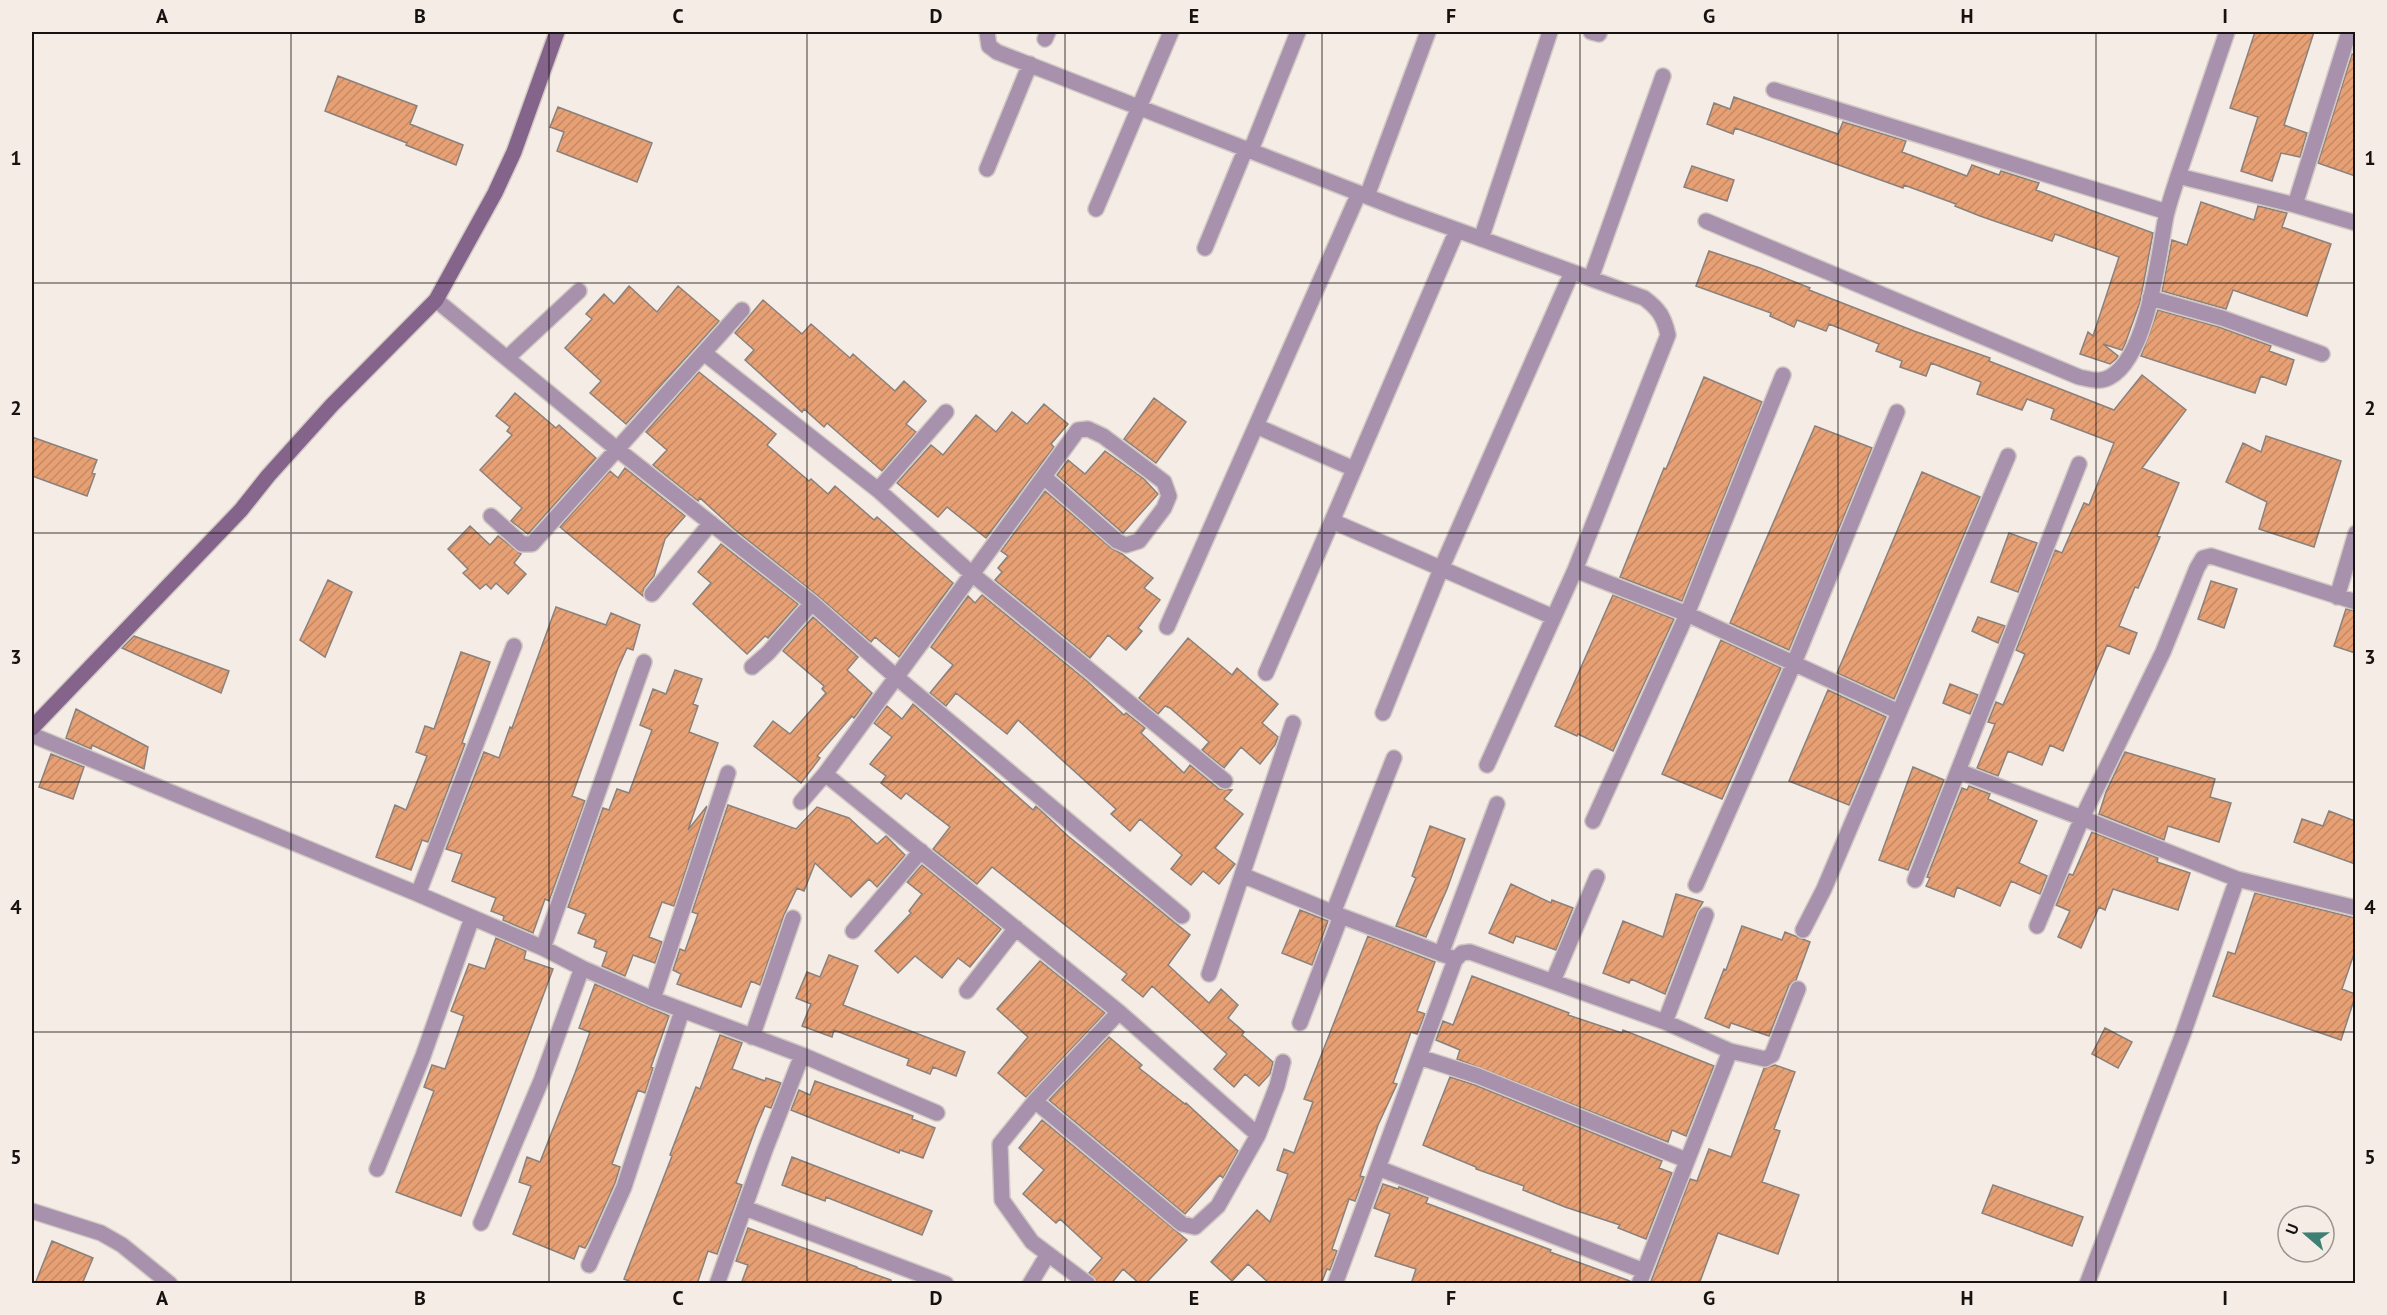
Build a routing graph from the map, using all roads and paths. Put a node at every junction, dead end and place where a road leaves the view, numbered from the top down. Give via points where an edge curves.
1 (557, 32) edge
2 (987, 32) edge
3 (1171, 32) edge
4 (1298, 32) edge
5 (1428, 32) edge
6 (1550, 32) edge
7 (2227, 32) edge
8 (2350, 42) edge
9 (1030, 64) junction
10 (1663, 76) dead end
11 (1774, 90) dead end
12 (1141, 106) junction
13 (1248, 149) junction
14 (987, 169) dead end
15 (2178, 176) junction
16 (1363, 195) junction
17 (2295, 205) junction
18 (1096, 208) dead end
19 (2167, 213) junction
20 (1706, 221) dead end
21 (2355, 224) edge
22 (1457, 230) junction
23 (1481, 239) junction
24 (1204, 248) dead end
25 (1572, 272) junction
26 (1590, 279) junction
27 (579, 291) dead end
28 (2150, 298) junction
29 (436, 300) junction
30 (742, 310) dead end
31 (704, 353) junction
32 (2322, 354) dead end
33 (507, 358) junction
34 (1783, 375) dead end
35 (946, 412) dead end
36 (1897, 412) dead end
37 (1256, 426) junction
38 (618, 450) junction
39 (2008, 456) dead end
40 (2079, 464) dead end
41 (1354, 469) junction
42 (1044, 477) junction
43 (878, 490) junction
44 (491, 516) dead end
45 (1332, 521) junction
46 (711, 523) junction
47 (2355, 533) edge
48 (1441, 569) junction
49 (1575, 570) junction
50 (972, 574) junction
51 (652, 594) dead end
52 (2337, 597) junction
53 (2355, 602) edge
54 (812, 603) junction
55 (1687, 614) junction
56 (1553, 617) junction
57 (1167, 627) dead end
58 (514, 646) dead end
59 (644, 662) dead end
60 (1794, 663) junction
61 (752, 667) dead end
62 (1266, 673) dead end
63 (895, 676) junction
64 (1899, 712) junction
65 (1383, 713) dead end
66 (1293, 723) dead end
67 (32, 729) edge
68 (32, 735) edge
69 (1394, 758) dead end
70 (1487, 765) dead end
71 (1958, 771) junction
72 (729, 773) dead end
73 (825, 774) junction
74 (1225, 781) dead end
75 (801, 802) dead end
76 (1497, 804) dead end
77 (2082, 818) junction
78 (1593, 821) dead end
79 (921, 851) junction
80 (1242, 875) junction
81 (1597, 877) dead end
82 (2237, 879) junction
83 (1915, 880) dead end
84 (1696, 885) dead end
85 (418, 894) junction
86 (2355, 908) edge
87 (1337, 914) junction
88 (1706, 915) dead end
89 (1182, 916) dead end
90 (472, 918) junction
91 (793, 918) dead end
92 (2037, 926) dead end
93 (1016, 928) junction
94 (1803, 930) dead end
95 (853, 931) dead end
96 (543, 948) junction
97 (1441, 954) junction
98 (1455, 960) junction
99 (582, 968) junction
100 (1209, 974) dead end
101 (1553, 981) junction
102 (1798, 988) dead end
103 (966, 991) dead end
104 (653, 999) junction
105 (682, 1011) junction
106 (1119, 1012) junction
107 (1665, 1022) junction
108 (1300, 1023) dead end
109 (752, 1037) junction
110 (1730, 1051) junction
111 (802, 1055) junction
112 (1419, 1057) junction
113 (1283, 1062) dead end
114 (1035, 1101) junction
115 (937, 1113) dead end
116 (1258, 1135) junction
117 (1686, 1160) junction
118 (1378, 1168) junction
119 (377, 1169) dead end
120 (745, 1208) junction
121 (32, 1211) edge
122 (481, 1223) dead end
123 (1048, 1254) junction
124 (589, 1265) dead end
125 (1642, 1277) edge
126 (1340, 1282) edge
127 (170, 1284) edge
128 (717, 1284) edge
129 (946, 1284) edge
130 (1030, 1284) edge
131 (1088, 1284) edge
132 (2087, 1284) edge

1 - 29 street via 514,152
2 - 9 street via 992,49
3 - 12 street
4 - 13 street
5 - 16 street
6 - 23 street
7 - 15 street
8 - 17 street
9 - 12 street
9 - 14 street
10 - 26 street
11 - 19 street
12 - 13 street
12 - 18 street
13 - 16 street
13 - 24 street
15 - 17 street
15 - 19 street
16 - 22 street
16 - 37 street
17 - 21 street
19 - 28 street
20 - 28 street via 2079,377 2099,381 2110,378 2135,349
22 - 23 street
22 - 41 street
23 - 25 street
25 - 26 street
25 - 48 street
26 - 49 street via 1651,302 1664,317 1668,335
27 - 33 street
28 - 32 street via 2222,318
29 - 33 street
29 - 67 street via 332,405 241,510
30 - 31 street
31 - 38 street
31 - 43 street
33 - 38 street
34 - 55 street
35 - 43 street
36 - 60 street
37 - 41 street
37 - 57 street
38 - 44 street via 531,544 522,544
38 - 46 street
39 - 64 street
40 - 71 street
41 - 45 street
42 - 42 street via 1126,545 1139,541 1169,496 1164,482 1088,429 1078,430
42 - 50 street
43 - 50 street
45 - 48 street
45 - 62 street
46 - 51 street
46 - 54 street
47 - 52 street
48 - 56 street
48 - 65 street
49 - 55 street
49 - 56 street
50 - 63 street
50 - 74 street
52 - 53 street
52 - 77 street via 2211,556 2203,558 2163,652
54 - 61 street
54 - 63 street
55 - 60 street
55 - 78 street
56 - 70 street
58 - 85 street
59 - 96 street
60 - 64 street
60 - 84 street
63 - 73 street
63 - 89 street
64 - 94 street
66 - 80 street
68 - 85 street
69 - 87 street
71 - 77 street
71 - 83 street
72 - 104 street
73 - 75 street
73 - 79 street
76 - 97 street
77 - 82 street
77 - 92 street
79 - 93 street
79 - 95 street
80 - 87 street
80 - 100 street
81 - 101 street
82 - 86 street
82 - 132 street via 2183,1034
85 - 90 street
87 - 97 street
87 - 108 street
88 - 107 street
90 - 96 street
90 - 119 street via 423,1056
91 - 109 street
93 - 103 street
93 - 106 street
96 - 99 street
97 - 98 street
98 - 101 street via 1470,952
98 - 112 street
99 - 104 street
99 - 122 street via 542,1081
101 - 107 street
102 - 110 street via 1772,1055 1765,1059
104 - 105 street
105 - 109 street
105 - 124 street via 624,1187
106 - 114 street
106 - 116 street
107 - 110 street
109 - 111 street
110 - 117 street
111 - 115 street
111 - 120 street
112 - 117 street via 1478,1076
112 - 118 street
113 - 116 street
114 - 116 street via 1182,1224 1195,1227 1218,1206
114 - 123 street via 1000,1144 1002,1200 1032,1242
117 - 125 street
118 - 125 street
118 - 126 street
120 - 128 street
120 - 129 street
121 - 127 street via 101,1233
123 - 130 street
123 - 131 street

